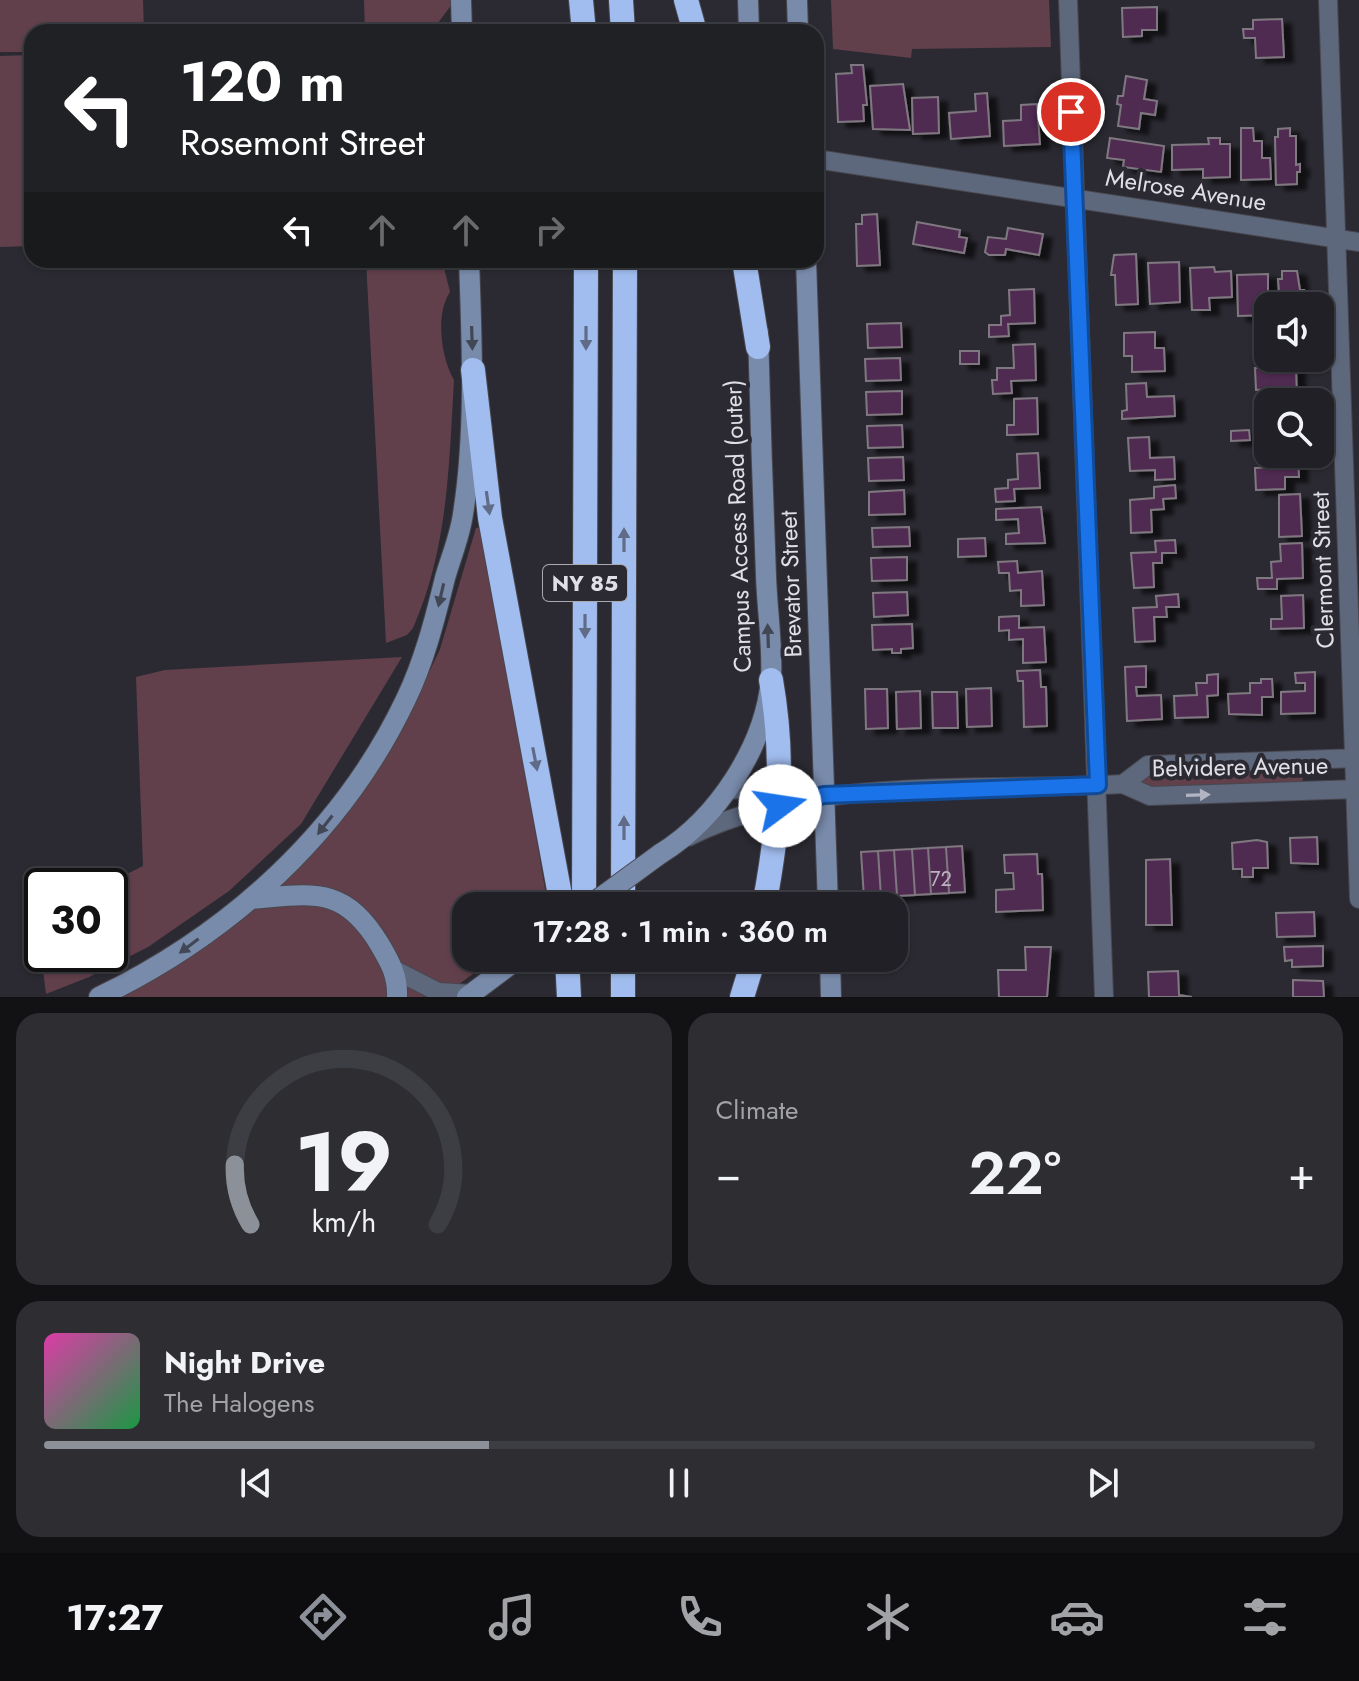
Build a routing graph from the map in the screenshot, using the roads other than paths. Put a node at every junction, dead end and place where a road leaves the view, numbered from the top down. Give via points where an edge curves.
1 (461, 0) edge
2 (581, 0) edge
3 (621, 0) edge
4 (686, 0) edge
5 (748, 0) edge
6 (797, 0) edge
7 (1068, 0) edge
8 (1328, 0) edge
9 (462, 24) edge
10 (583, 24) edge
11 (622, 24) edge
12 (693, 24) edge
13 (749, 24) edge
14 (798, 24) edge
15 (824, 160) edge
16 (1074, 197) junction
17 (1336, 238) junction
18 (1359, 242) edge
19 (469, 268) edge
20 (586, 268) edge
21 (625, 268) edge
22 (745, 268) edge
23 (755, 268) edge
24 (806, 268) edge
25 (758, 347) junction
26 (473, 370) junction
27 (771, 680) junction
28 (1356, 758) edge
29 (1123, 784) junction
30 (1098, 785) junction
31 (1357, 789) edge
32 (729, 790) junction
33 (824, 795) junction
34 (779, 796) junction
35 (683, 840) junction
36 (559, 892) edge
37 (586, 892) edge
38 (606, 892) edge
39 (623, 892) edge
40 (766, 892) edge
41 (827, 892) edge
42 (251, 899) junction
43 (1359, 899) edge
44 (395, 970) junction
45 (500, 972) edge
46 (568, 972) edge
47 (584, 972) edge
48 (623, 972) edge
49 (750, 972) edge
50 (830, 972) edge
51 (470, 995) edge
52 (99, 997) edge
53 (397, 997) edge
54 (569, 997) edge
55 (584, 997) edge
56 (623, 997) edge
57 (742, 997) edge
58 (831, 997) edge
59 (1104, 997) edge

1 - 9 street
2 - 10 highway
3 - 11 highway
4 - 12 highway
5 - 13 street
6 - 14 street
7 - 16 street
8 - 17 street, Clermont Street
15 - 16 street, Melrose Avenue
16 - 17 street, Melrose Avenue
16 - 30 street
17 - 18 street, Melrose Avenue
17 - 28 street, Clermont Street
19 -> 26 street
20 -> 37 highway, NY 85
39 -> 21 highway, NY 85
22 - 25 highway
23 - 25 street, Campus Access Road (outer)
24 - 33 street, Brevator Street
27 -> 25 street, Campus Access Road (outer)
26 -> 36 highway via 490,518
26 -> 42 street via 463,516 438,612 407,698 367,769 323,828
27 - 32 street, Campus Access Road (outer) via 753,741
27 - 34 highway
28 - 29 street, Belvidere Avenue via 1148,765
28 - 31 street, Clermont Street
29 - 30 street, Belvidere Avenue
29 -> 31 street, Belvidere Avenue via 1150,796
30 - 33 street, Belvidere Avenue
30 - 59 street
31 - 43 street, Clermont Street
32 - 34 street, Belvidere Avenue
32 - 35 street, Campus Access Road (outer)
33 - 34 street, Belvidere Avenue
33 - 41 street, Brevator Street
34 - 35 street, Belvidere Avenue
34 - 40 highway
35 - 38 street, Campus Access Road (outer), bridge
42 - 44 street via 307,894 346,905 363,917
42 -> 52 street via 177,954
44 - 51 street via 438,992
44 - 53 street
45 - 51 street
46 - 54 highway
47 - 55 highway
48 - 56 highway
49 - 57 highway
50 - 58 street

